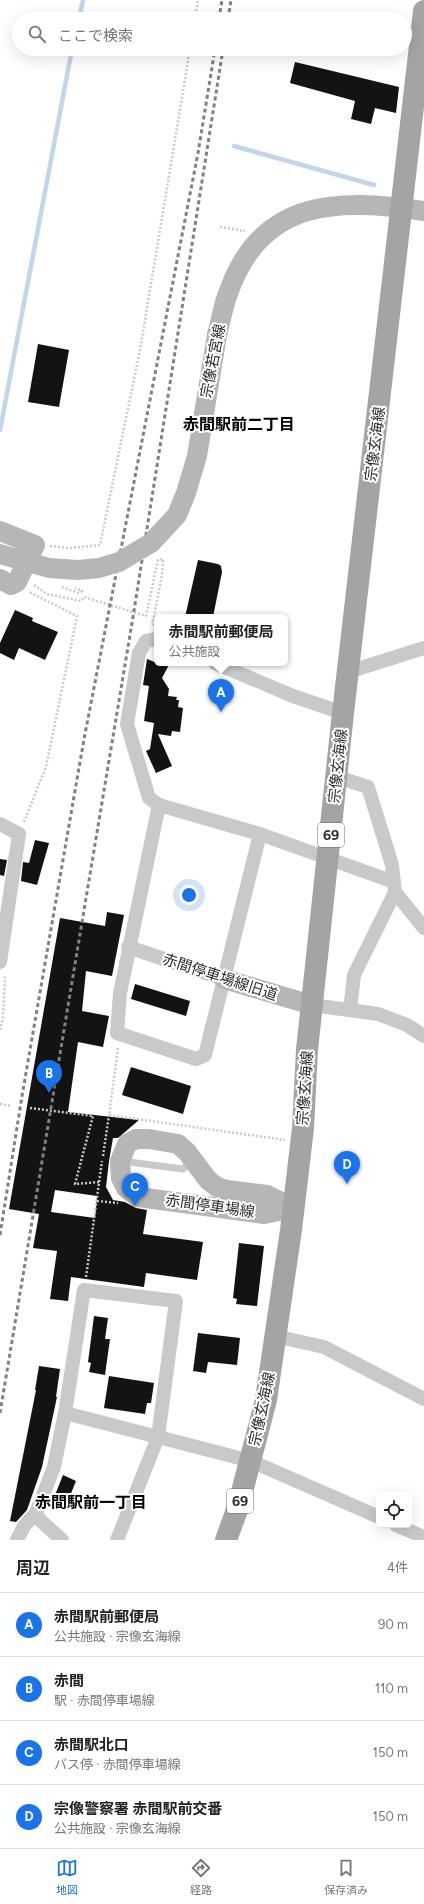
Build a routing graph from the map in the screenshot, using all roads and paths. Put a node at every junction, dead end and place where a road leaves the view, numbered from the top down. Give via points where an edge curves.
1 (198, 0) edge
2 (424, 11) edge
3 (196, 12) edge
4 (189, 56) edge
5 (402, 208) junction
6 (424, 211) edge
7 (220, 228) dead end
8 (246, 231) dead end
9 (0, 531) edge
10 (35, 545) junction
11 (0, 554) edge
12 (32, 579) dead end
13 (6, 582) edge
14 (64, 583) dead end
15 (57, 586) dead end
16 (154, 614) edge
17 (154, 616) edge
18 (154, 627) edge
19 (154, 639) edge
20 (424, 648) edge
21 (222, 666) edge
22 (348, 672) junction
23 (343, 713) junction
24 (337, 777) junction
25 (159, 805) junction
26 (0, 824) edge
27 (19, 834) junction
28 (260, 834) junction
29 (328, 860) junction
30 (395, 887) junction
31 (424, 927) edge
32 (128, 947) junction
33 (0, 962) edge
34 (0, 970) edge
35 (224, 979) junction
36 (312, 1006) junction
37 (350, 1010) junction
38 (0, 1030) edge
39 (424, 1036) edge
40 (130, 1037) junction
41 (0, 1104) edge
42 (11, 1106) dead end
43 (30, 1108) dead end
44 (109, 1115) junction
45 (287, 1140) dead end
46 (99, 1182) junction
47 (293, 1208) junction
48 (84, 1290) junction
49 (276, 1336) junction
50 (424, 1399) edge
51 (65, 1413) junction
52 (158, 1437) junction
53 (251, 1461) junction
54 (36, 1513) junction
55 (376, 1517) edge
56 (403, 1528) edge
57 (424, 1537) edge
58 (17, 1540) edge
59 (62, 1540) edge
60 (117, 1540) edge
61 (226, 1540) edge

1 - 3 path
2 - 5 main road, 宗像玄海線 / 69
4 - 10 path via 140,350 100,545 68,548
5 - 6 main road, 宗像若宮線
5 - 11 main road, 宗像若宮線, bridge via 333,205 311,209 284,220 271,229 240,265 228,291 217,335 197,456 186,493 177,514 155,539 119,562 99,568 49,568
5 - 22 main road, 宗像玄海線 / 69
7 - 8 path
9 - 10 main road
10 - 13 main road via 17,582
12 - 16 path via 33,584 47,594 81,601 84,597 146,616 158,560 163,560
13 - 27 path via 77,616 46,767
14 - 15 path via 82,591 79,593
17 - 18 path
19 - 25 street via 146,641 139,653 127,724 149,798
20 - 22 street
21 - 23 street via 293,696
22 - 23 main road, 宗像玄海線 / 69
23 - 24 main road, 宗像玄海線 / 69
24 - 29 main road, 宗像玄海線 / 69
24 - 30 street via 368,787 392,865
25 - 28 street
25 - 32 street
26 - 27 street
27 - 33 street
28 - 29 street
28 - 35 street
29 - 30 street
29 - 36 main road, 宗像玄海線 / 69
30 - 31 street
30 - 37 street via 354,975
32 - 35 street, 赤間停車場線旧道
32 - 40 street via 120,993 117,1033
34 - 38 path via 6,975
35 - 36 main road, 赤間停車場線旧道
35 - 40 street via 206,1055 196,1059
36 - 37 street
36 - 47 main road, 宗像玄海線 / 69 via 303,1128
37 - 39 street via 378,1014 407,1025
40 - 44 path via 118,1048
41 - 42 path
43 - 46 path via 93,1116 75,1184
44 - 45 path
44 - 46 path
46 - 48 path
47 - 47 main road, 赤間停車場線 via 264,1214 138,1196 126,1188 121,1178 120,1161 127,1144 136,1139 178,1144 217,1187 267,1195
47 - 49 main road, 宗像玄海線 / 69
48 - 51 street
48 - 52 street via 176,1302
49 - 50 street via 324,1347
49 - 53 main road, 宗像玄海線 / 69 via 266,1400
51 - 52 street
51 - 54 street via 54,1467
52 - 53 street
52 - 60 street
53 - 55 street
53 - 61 main road, 宗像玄海線 / 69
54 - 58 street via 24,1526
54 - 59 street
56 - 57 street

